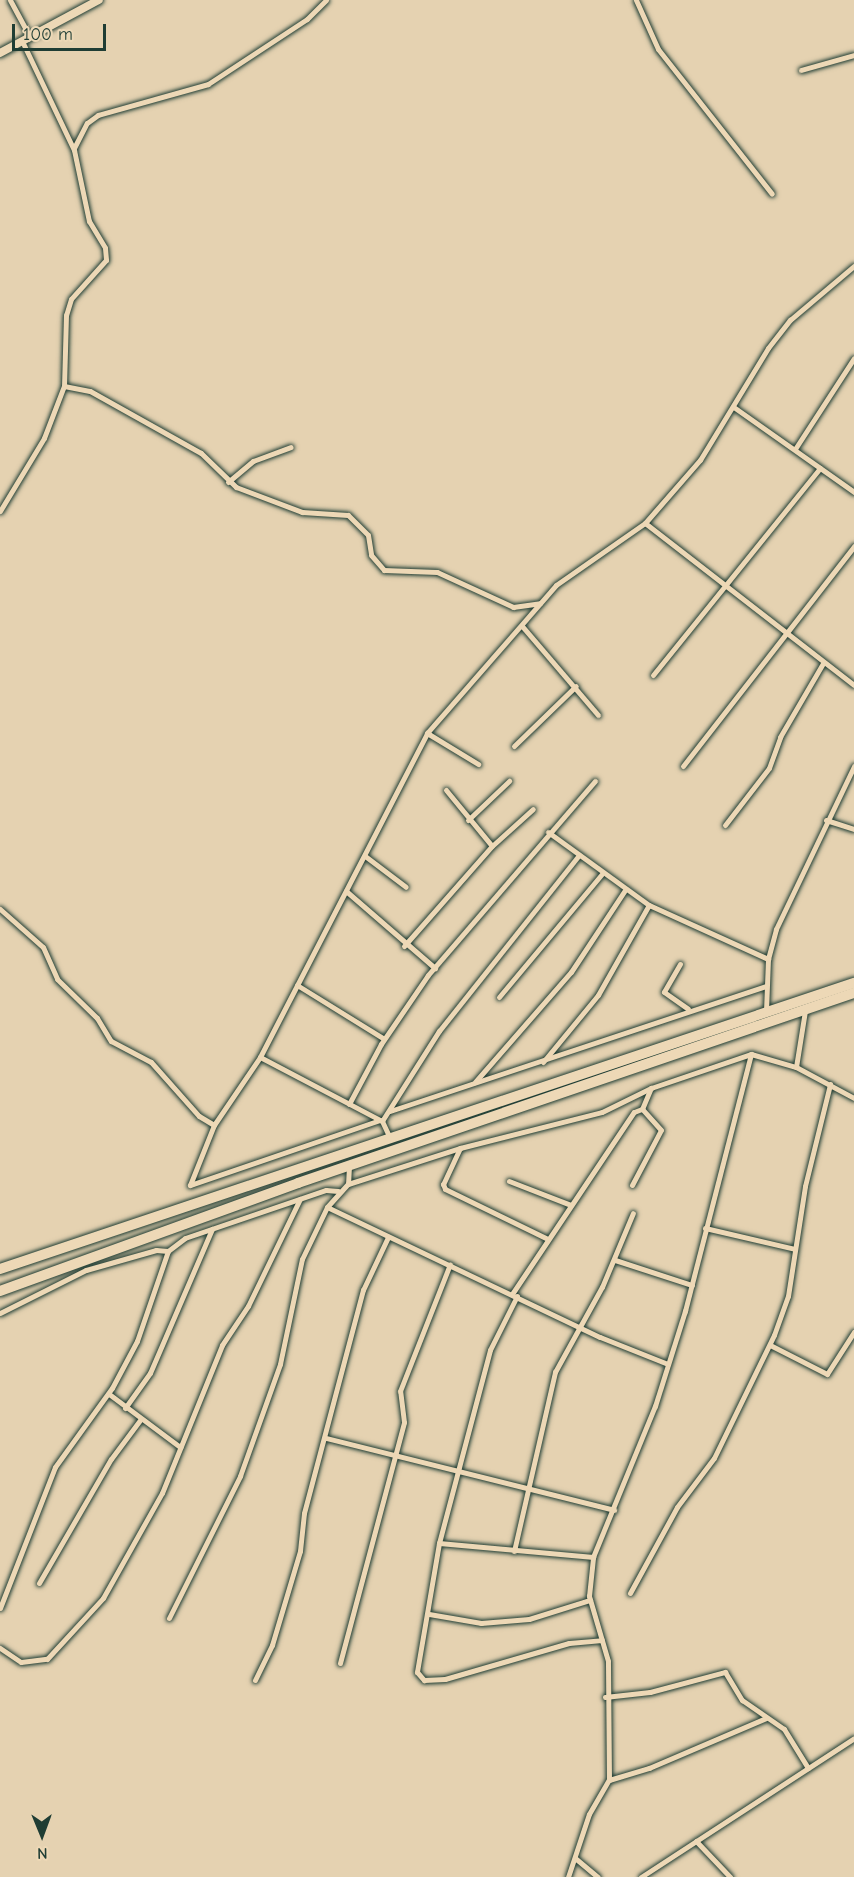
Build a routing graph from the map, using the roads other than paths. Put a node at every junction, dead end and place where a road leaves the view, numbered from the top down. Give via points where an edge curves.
1 (10, 0) edge
2 (99, 0) edge
3 (326, 0) edge
4 (636, 0) edge
5 (26, 39) junction
6 (0, 53) edge
7 (854, 55) edge
8 (801, 70) dead end
9 (74, 150) junction
10 (772, 194) dead end
11 (854, 266) edge
12 (854, 358) edge
13 (64, 386) junction
14 (735, 408) junction
15 (291, 447) dead end
16 (795, 449) junction
17 (820, 468) junction
18 (228, 482) junction
19 (854, 482) edge
20 (852, 491) edge
21 (0, 512) edge
22 (645, 523) junction
23 (854, 546) edge
24 (725, 587) junction
25 (540, 603) junction
26 (522, 626) junction
27 (788, 635) junction
28 (823, 663) junction
29 (653, 675) dead end
30 (854, 685) edge
31 (576, 686) junction
32 (598, 715) dead end
33 (427, 733) junction
34 (514, 746) dead end
35 (478, 764) dead end
36 (683, 766) dead end
37 (854, 766) edge
38 (509, 781) dead end
39 (595, 781) dead end
40 (446, 790) dead end
41 (533, 808) dead end
42 (826, 819) junction
43 (468, 820) junction
44 (725, 825) dead end
45 (854, 829) edge
46 (548, 832) junction
47 (492, 846) junction
48 (579, 855) junction
49 (365, 856) junction
50 (602, 874) junction
51 (406, 887) dead end
52 (625, 890) junction
53 (346, 891) junction
54 (649, 905) junction
55 (0, 909) edge
56 (404, 946) junction
57 (768, 959) junction
58 (681, 964) dead end
59 (435, 968) junction
60 (854, 983) edge
61 (297, 985) junction
62 (765, 987) junction
63 (854, 993) edge
64 (499, 997) dead end
65 (688, 1009) junction
66 (766, 1011) junction
67 (805, 1011) junction
68 (384, 1039) junction
69 (751, 1054) junction
70 (260, 1058) junction
71 (542, 1063) junction
72 (796, 1067) junction
73 (474, 1084) junction
74 (830, 1084) junction
75 (651, 1088) junction
76 (854, 1098) edge
77 (349, 1104) junction
78 (642, 1109) junction
79 (390, 1111) junction
80 (381, 1120) junction
81 (214, 1125) junction
82 (390, 1138) junction
83 (460, 1148) junction
84 (349, 1166) junction
85 (509, 1181) dead end
86 (348, 1184) junction
87 (632, 1185) dead end
88 (338, 1191) junction
89 (300, 1199) junction
90 (571, 1205) junction
91 (327, 1207) junction
92 (633, 1213) dead end
93 (705, 1228) junction
94 (212, 1229) junction
95 (388, 1237) junction
96 (546, 1238) junction
97 (795, 1249) junction
98 (168, 1251) junction
99 (615, 1260) junction
100 (450, 1264) junction
101 (0, 1269) edge
102 (692, 1285) junction
103 (0, 1291) edge
104 (515, 1295) junction
105 (0, 1313) edge
106 (578, 1326) junction
107 (854, 1332) edge
108 (770, 1345) junction
109 (668, 1364) junction
110 (109, 1394) junction
111 (125, 1408) junction
112 (140, 1420) junction
113 (326, 1438) junction
114 (180, 1447) junction
115 (395, 1452) junction
116 (458, 1470) junction
117 (528, 1487) junction
118 (614, 1510) junction
119 (439, 1543) junction
120 (514, 1551) junction
121 (593, 1557) junction
122 (39, 1583) dead end
123 (0, 1588) edge
124 (8, 1593) junction
125 (630, 1593) dead end
126 (590, 1600) junction
127 (0, 1608) edge
128 (429, 1614) junction
129 (169, 1618) dead end
130 (602, 1640) junction
131 (0, 1648) edge
132 (340, 1663) dead end
133 (255, 1680) dead end
134 (605, 1697) junction
135 (766, 1718) junction
136 (854, 1738) edge
137 (808, 1768) junction
138 (609, 1780) junction
139 (696, 1841) junction
140 (574, 1858) junction
141 (568, 1877) edge
142 (598, 1877) edge
143 (641, 1877) edge
144 (730, 1877) edge

1 - 5 street
2 - 5 main road
3 - 9 street via 308,19 208,84 98,115 87,123
4 - 10 street via 658,49
5 - 6 main road
5 - 9 street
7 - 8 street
9 - 13 street via 89,221 105,248 106,260 71,299 66,315
11 - 14 street via 790,320 768,348
12 - 16 street
13 - 18 street via 90,391 201,453
13 - 21 street via 44,438
14 - 16 street
14 - 22 street via 700,460
15 - 18 street via 253,461
16 - 17 street
17 - 20 street
17 - 24 street
18 - 25 street via 302,512 348,515 368,535 371,555 384,570 437,572 486,591 513,608
19 - 20 street
22 - 24 street
22 - 25 street via 556,585
23 - 27 street
24 - 27 street
24 - 29 street
25 - 26 street
26 - 31 street
26 - 33 street
27 - 28 street
27 - 36 street
28 - 30 street
28 - 44 street via 780,737 770,768
31 - 32 street
31 - 34 street
33 - 35 street
33 - 49 street
37 - 42 street
38 - 43 street
39 - 46 street
40 - 43 street via 458,800
41 - 47 street
42 - 45 street
42 - 57 street via 790,907 776,929
43 - 47 street
46 - 48 street
46 - 59 street
47 - 56 street
48 - 50 street
48 - 79 street via 439,1031
49 - 51 street
49 - 53 street
50 - 52 street
50 - 64 street
52 - 54 street
52 - 73 street via 571,972
53 - 56 street
53 - 61 street
54 - 57 street
54 - 71 street via 597,995
55 - 81 street via 43,947 57,979 97,1018 111,1041 151,1062 199,1116
56 - 59 street
57 - 62 street
58 - 65 street via 664,992
59 - 68 street
60 - 66 highway
61 - 68 street
61 - 70 street
62 - 65 street
62 - 66 street
63 - 67 highway
65 - 71 street
66 - 82 highway
67 - 72 street
67 - 84 highway
68 - 77 street
69 - 72 street
69 - 75 street
69 - 93 street
70 - 77 street
70 - 81 street
71 - 73 street
72 - 74 street
73 - 79 street
74 - 76 street
74 - 97 street
75 - 78 street
75 - 83 street via 602,1112
77 - 80 street
78 - 87 street via 661,1130
78 - 90 street via 634,1112
79 - 80 street
80 - 81 street via 190,1185
80 - 82 street
82 - 101 highway
83 - 86 street
83 - 96 street via 443,1184 445,1189
84 - 86 street
84 - 103 highway
85 - 90 street
86 - 88 street
88 - 89 street
88 - 91 street
89 - 94 street
89 - 114 street via 248,1306 222,1345
90 - 96 street
91 - 95 street
91 - 129 street via 302,1259 280,1364 240,1476
92 - 99 street
93 - 97 street
93 - 102 street
94 - 98 street via 185,1238
94 - 111 street via 150,1373
95 - 100 street
95 - 113 street via 363,1290
96 - 104 street
97 - 108 street via 788,1296
98 - 105 street via 156,1250 86,1270
98 - 110 street via 137,1341
99 - 102 street
99 - 106 street
100 - 104 street
100 - 115 street via 400,1391 404,1422
102 - 109 street
104 - 106 street
104 - 116 street via 490,1350
106 - 109 street
106 - 117 street via 555,1372
107 - 108 street via 827,1374
108 - 125 street via 714,1458 676,1507
109 - 118 street
110 - 111 street
110 - 124 street via 55,1467
111 - 112 street
112 - 114 street
112 - 122 street via 111,1459
113 - 115 street
113 - 133 street via 304,1513 300,1551 272,1645
114 - 131 street via 162,1493 103,1598 67,1642 47,1659 34,1663 21,1662
115 - 116 street
115 - 132 street
116 - 117 street
116 - 119 street
117 - 118 street
117 - 120 street
118 - 121 street
119 - 120 street
119 - 128 street
120 - 121 street
121 - 126 street
123 - 124 street
124 - 127 street
126 - 128 street via 529,1620 481,1623
126 - 130 street
128 - 130 street via 417,1672 424,1680 471,1673 570,1643
130 - 134 street via 608,1661
134 - 135 street via 650,1692 722,1671 742,1700
134 - 138 street
135 - 137 street via 784,1729
135 - 138 street via 659,1764
136 - 137 street
137 - 139 street
138 - 140 street via 589,1814
139 - 143 street
139 - 144 street
140 - 141 street
140 - 142 street

